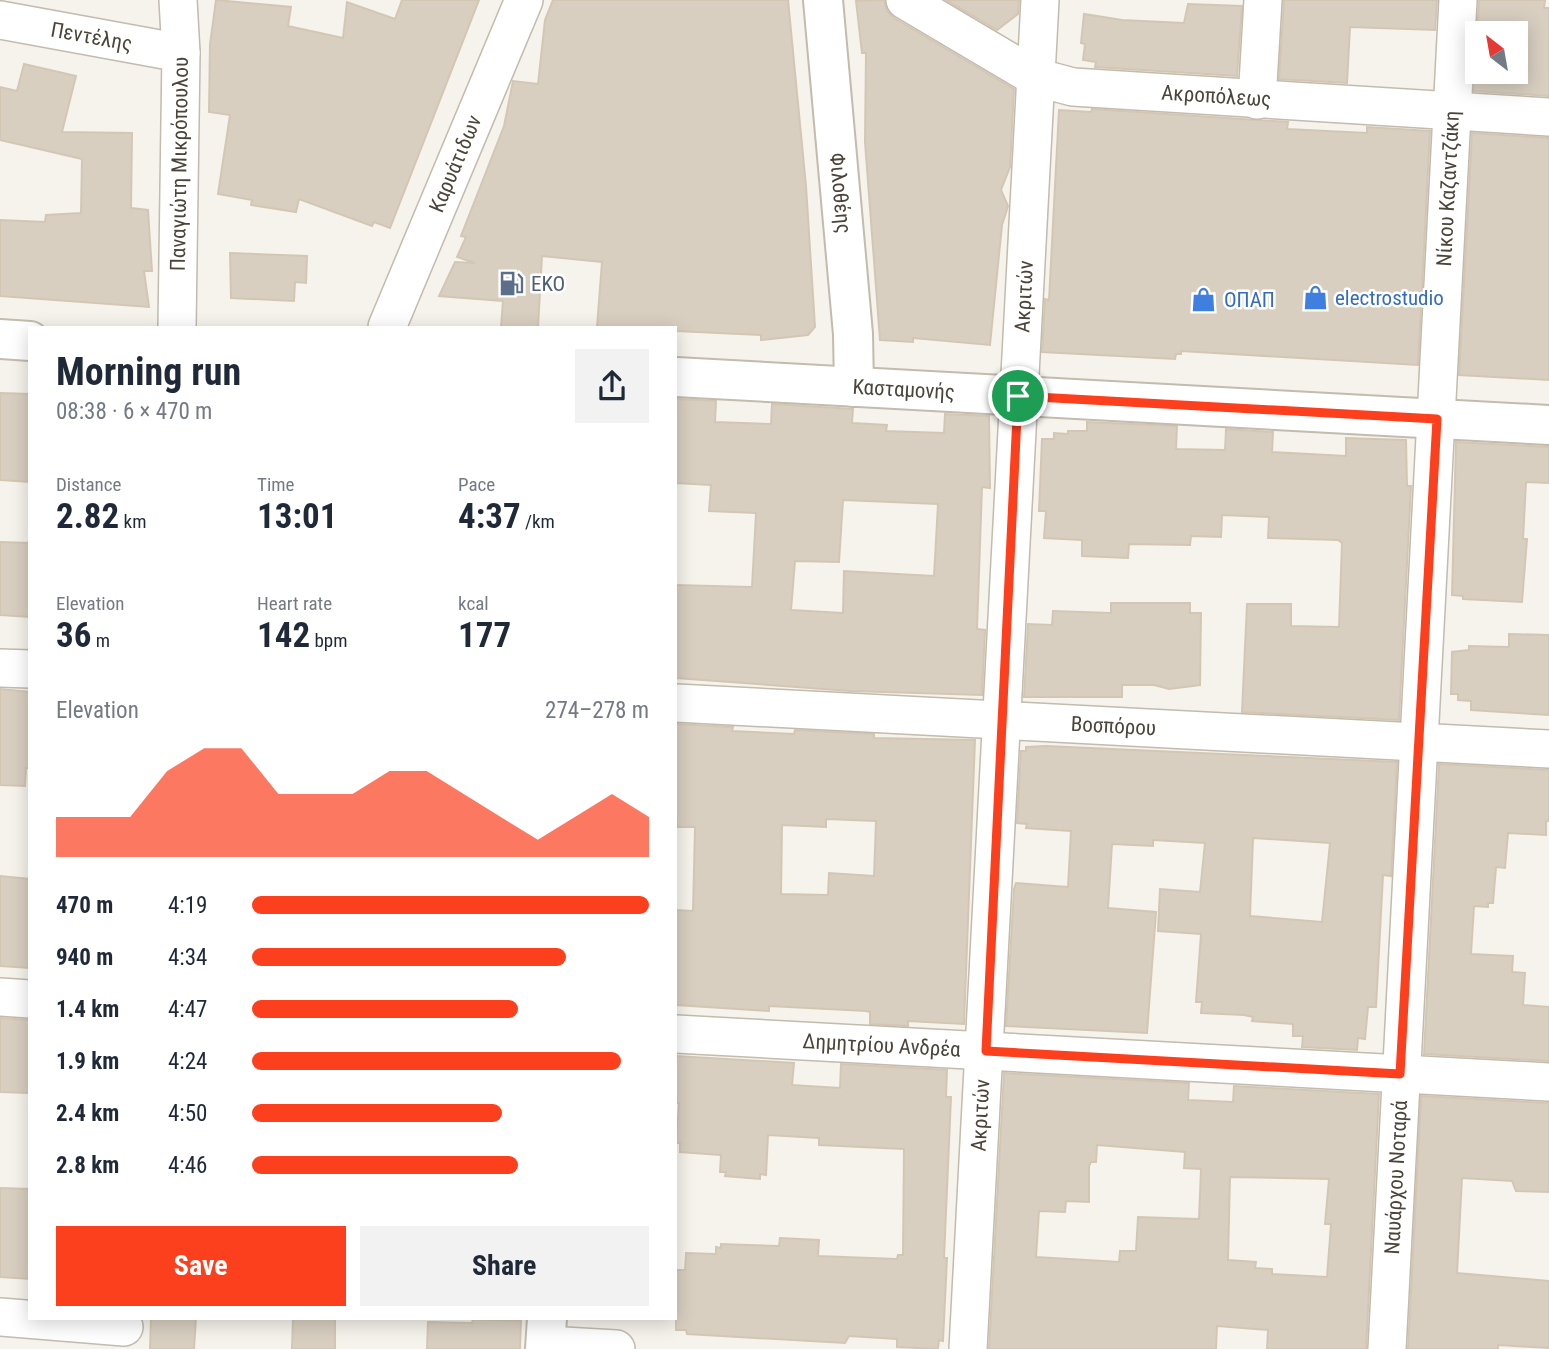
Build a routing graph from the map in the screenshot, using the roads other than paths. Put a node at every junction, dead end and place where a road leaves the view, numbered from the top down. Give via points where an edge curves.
1 (178, 0) edge
2 (524, 0) edge
3 (823, 0) edge
4 (905, 0) edge
5 (1040, 0) edge
6 (1263, 0) edge
7 (1458, 0) edge
8 (0, 20) edge
9 (181, 52) junction
10 (1035, 77) junction
11 (1257, 100) junction
12 (1452, 113) junction
13 (1549, 117) edge
14 (177, 326) edge
15 (387, 326) edge
16 (0, 339) edge
17 (28, 341) edge
18 (677, 377) edge
19 (854, 387) junction
20 (1018, 396) junction
21 (1437, 419) junction
22 (1549, 425) edge
23 (0, 668) edge
24 (28, 669) edge
25 (677, 703) edge
26 (1002, 720) junction
27 (1418, 743) junction
28 (1549, 749) edge
29 (0, 997) edge
30 (28, 999) edge
31 (677, 1034) edge
32 (986, 1051) junction
33 (1400, 1074) junction
34 (1549, 1082) edge
35 (0, 1317) edge
36 (123, 1331) edge
37 (546, 1337) edge
38 (616, 1349) edge
39 (968, 1349) edge
40 (1387, 1349) edge

1 - 9 street, Παναγιώτη Μικρόπουλου
2 - 15 street, Καρυάτιδων
3 - 19 street, Φιλοθέης
4 - 10 street, Ακροπόλεως
5 - 10 street, Ακριτών
6 - 11 street
7 - 12 street, Νίκου Καζαντζάκη
8 - 9 street, Πεντέλης
9 - 14 street, Παναγιώτη Μικρόπουλου
10 - 11 street, Ακροπόλεως via 1073,87
10 - 20 street, Ακριτών
11 - 12 street, Ακροπόλεως
12 - 13 street, Ακροπόλεως
12 - 21 street, Νίκου Καζαντζάκη
16 - 17 street
18 - 19 street, Κασταμονής
19 - 20 street, Κασταμονής
20 - 21 street, Κασταμονής
20 - 26 street, Ακριτών
21 - 22 street, Κασταμονής
21 - 27 street, Ναυάρχου Νοταρά
23 - 24 street
25 - 26 street, Βοσπόρου
26 - 27 street, Βοσπόρου
26 - 32 street, Ακριτών
27 - 28 street, Βοσπόρου
27 - 33 street, Ναυάρχου Νοταρά
29 - 30 street
31 - 32 street, Δημητρίου Ανδρέα
32 - 33 street, Δημητρίου Ανδρέα
32 - 39 street, Ακριτών
33 - 34 street, Δημητρίου Ανδρέα
33 - 40 street, Ναυάρχου Νοταρά
35 - 36 street
37 - 38 street

